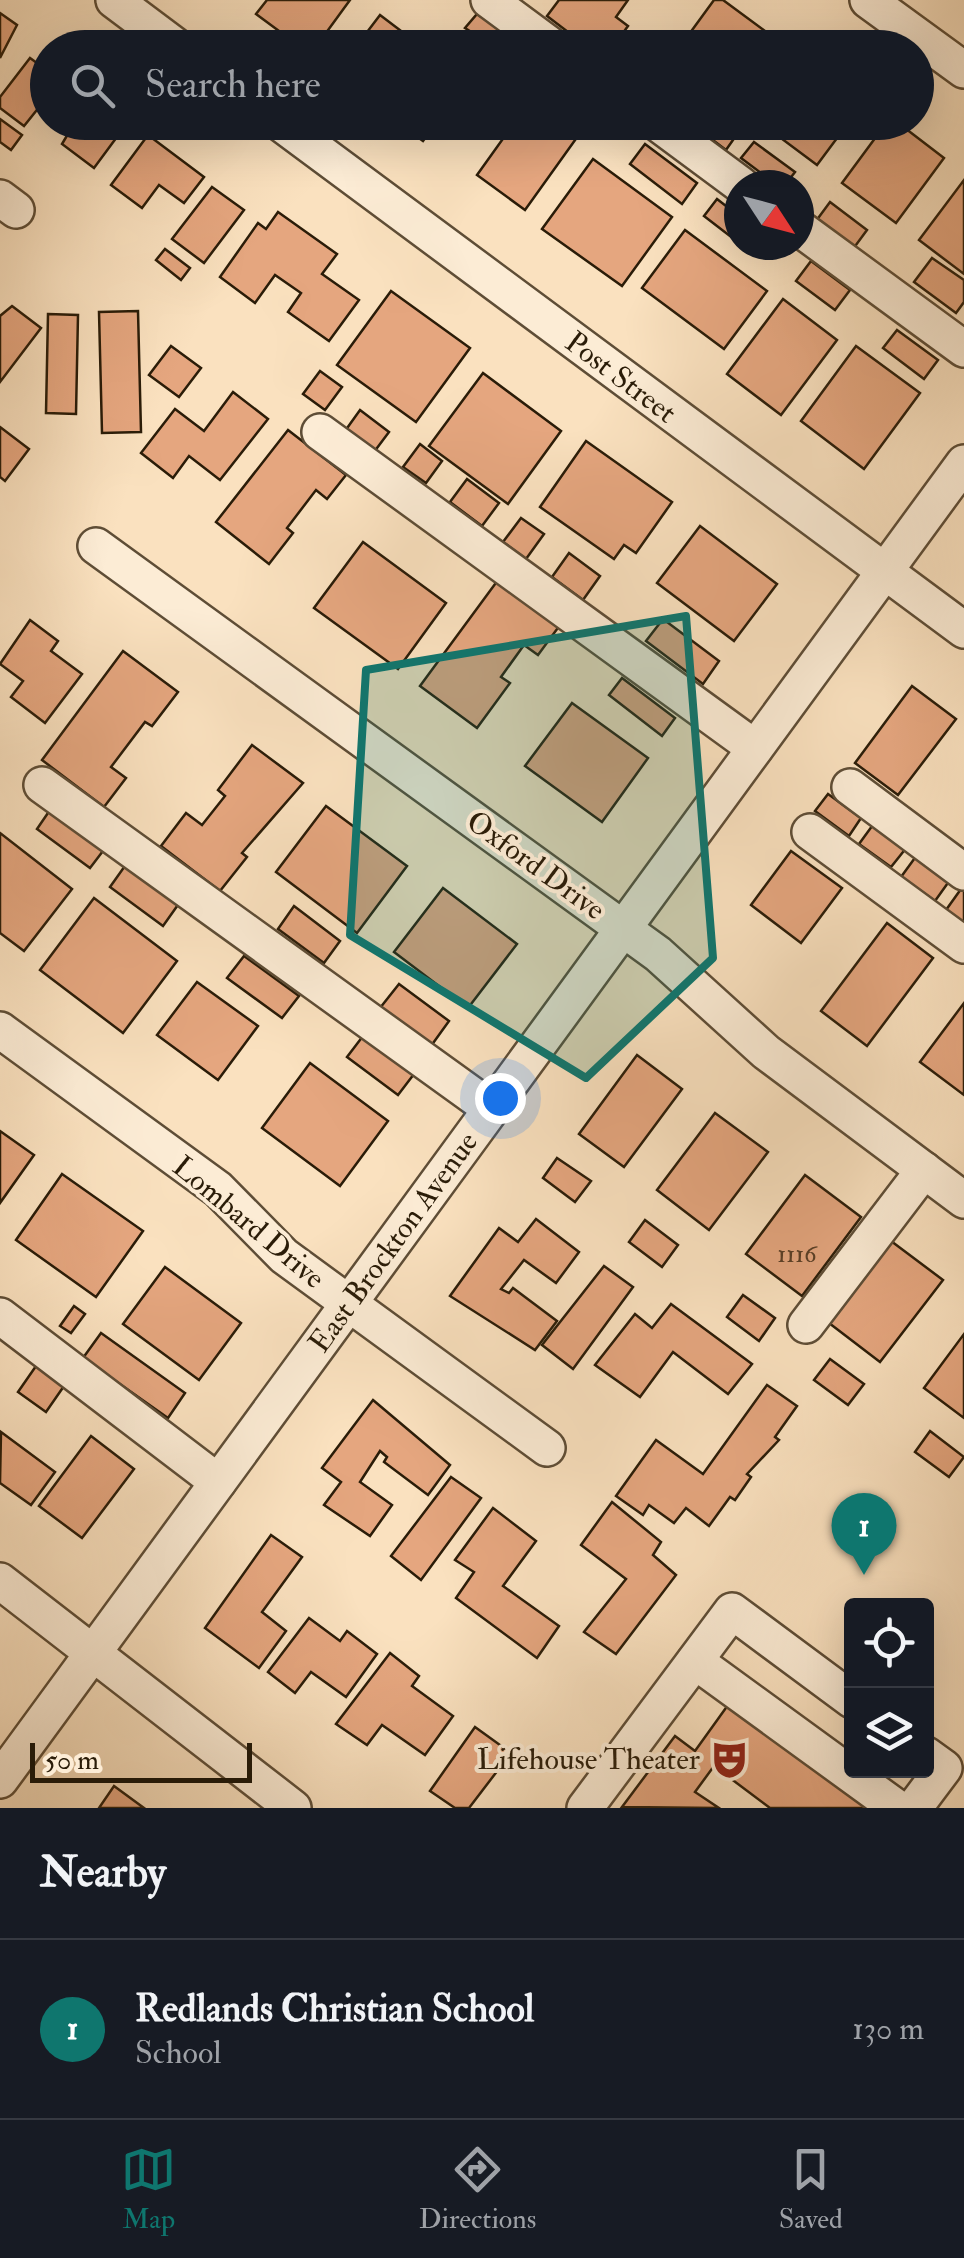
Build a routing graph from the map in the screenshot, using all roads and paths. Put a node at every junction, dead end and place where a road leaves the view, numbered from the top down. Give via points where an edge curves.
1 (114, 0) edge
2 (489, 0) edge
3 (868, 0) edge
4 (154, 30) edge
5 (530, 30) edge
6 (909, 30) edge
7 (934, 48) edge
8 (964, 70) edge
9 (303, 140) edge
10 (680, 140) edge
11 (724, 172) edge
12 (814, 239) edge
13 (964, 349) edge
14 (320, 432) dead end
15 (964, 463) edge
16 (96, 546) dead end
17 (884, 572) junction
18 (964, 630) edge
19 (755, 748) junction
20 (42, 785) dead end
21 (850, 787) dead end
22 (810, 832) dead end
23 (964, 872) edge
24 (624, 929) junction
25 (964, 945) edge
26 (0, 1030) edge
27 (490, 1108) junction
28 (950, 1180) edge
29 (348, 1305) junction
30 (0, 1316) edge
31 (806, 1325) dead end
32 (547, 1448) dead end
33 (218, 1482) junction
34 (0, 1581) edge
35 (92, 1656) junction
36 (694, 1661) junction
37 (844, 1694) edge
38 (934, 1761) edge
39 (0, 1780) edge
40 (293, 1808) edge
41 (585, 1808) edge
42 (896, 1808) edge
43 (914, 1808) edge

1 - 4 street
2 - 5 street
3 - 6 street
7 - 8 street
9 - 17 street, Post Street
10 - 11 street
12 - 13 street
14 - 19 street
15 - 17 street, East Brockton Avenue
16 - 24 street, Oxford Drive
17 - 18 street, Post Street
17 - 19 street, East Brockton Avenue
19 - 24 street, East Brockton Avenue
20 - 27 street
21 - 23 street
22 - 25 street
24 - 27 street, East Brockton Avenue
24 - 28 street, Oxford Drive via 766,1052
26 - 29 street, Lombard Drive via 218,1190 284,1256
27 - 29 street, East Brockton Avenue
28 - 31 street
29 - 32 street, Lombard Drive
29 - 33 street, East Brockton Avenue
30 - 33 street
33 - 35 street, East Brockton Avenue
34 - 35 street
35 - 39 street, East Brockton Avenue
35 - 40 street
36 - 37 street via 732,1611
36 - 41 street
36 - 42 street
38 - 43 street via 944,1768

